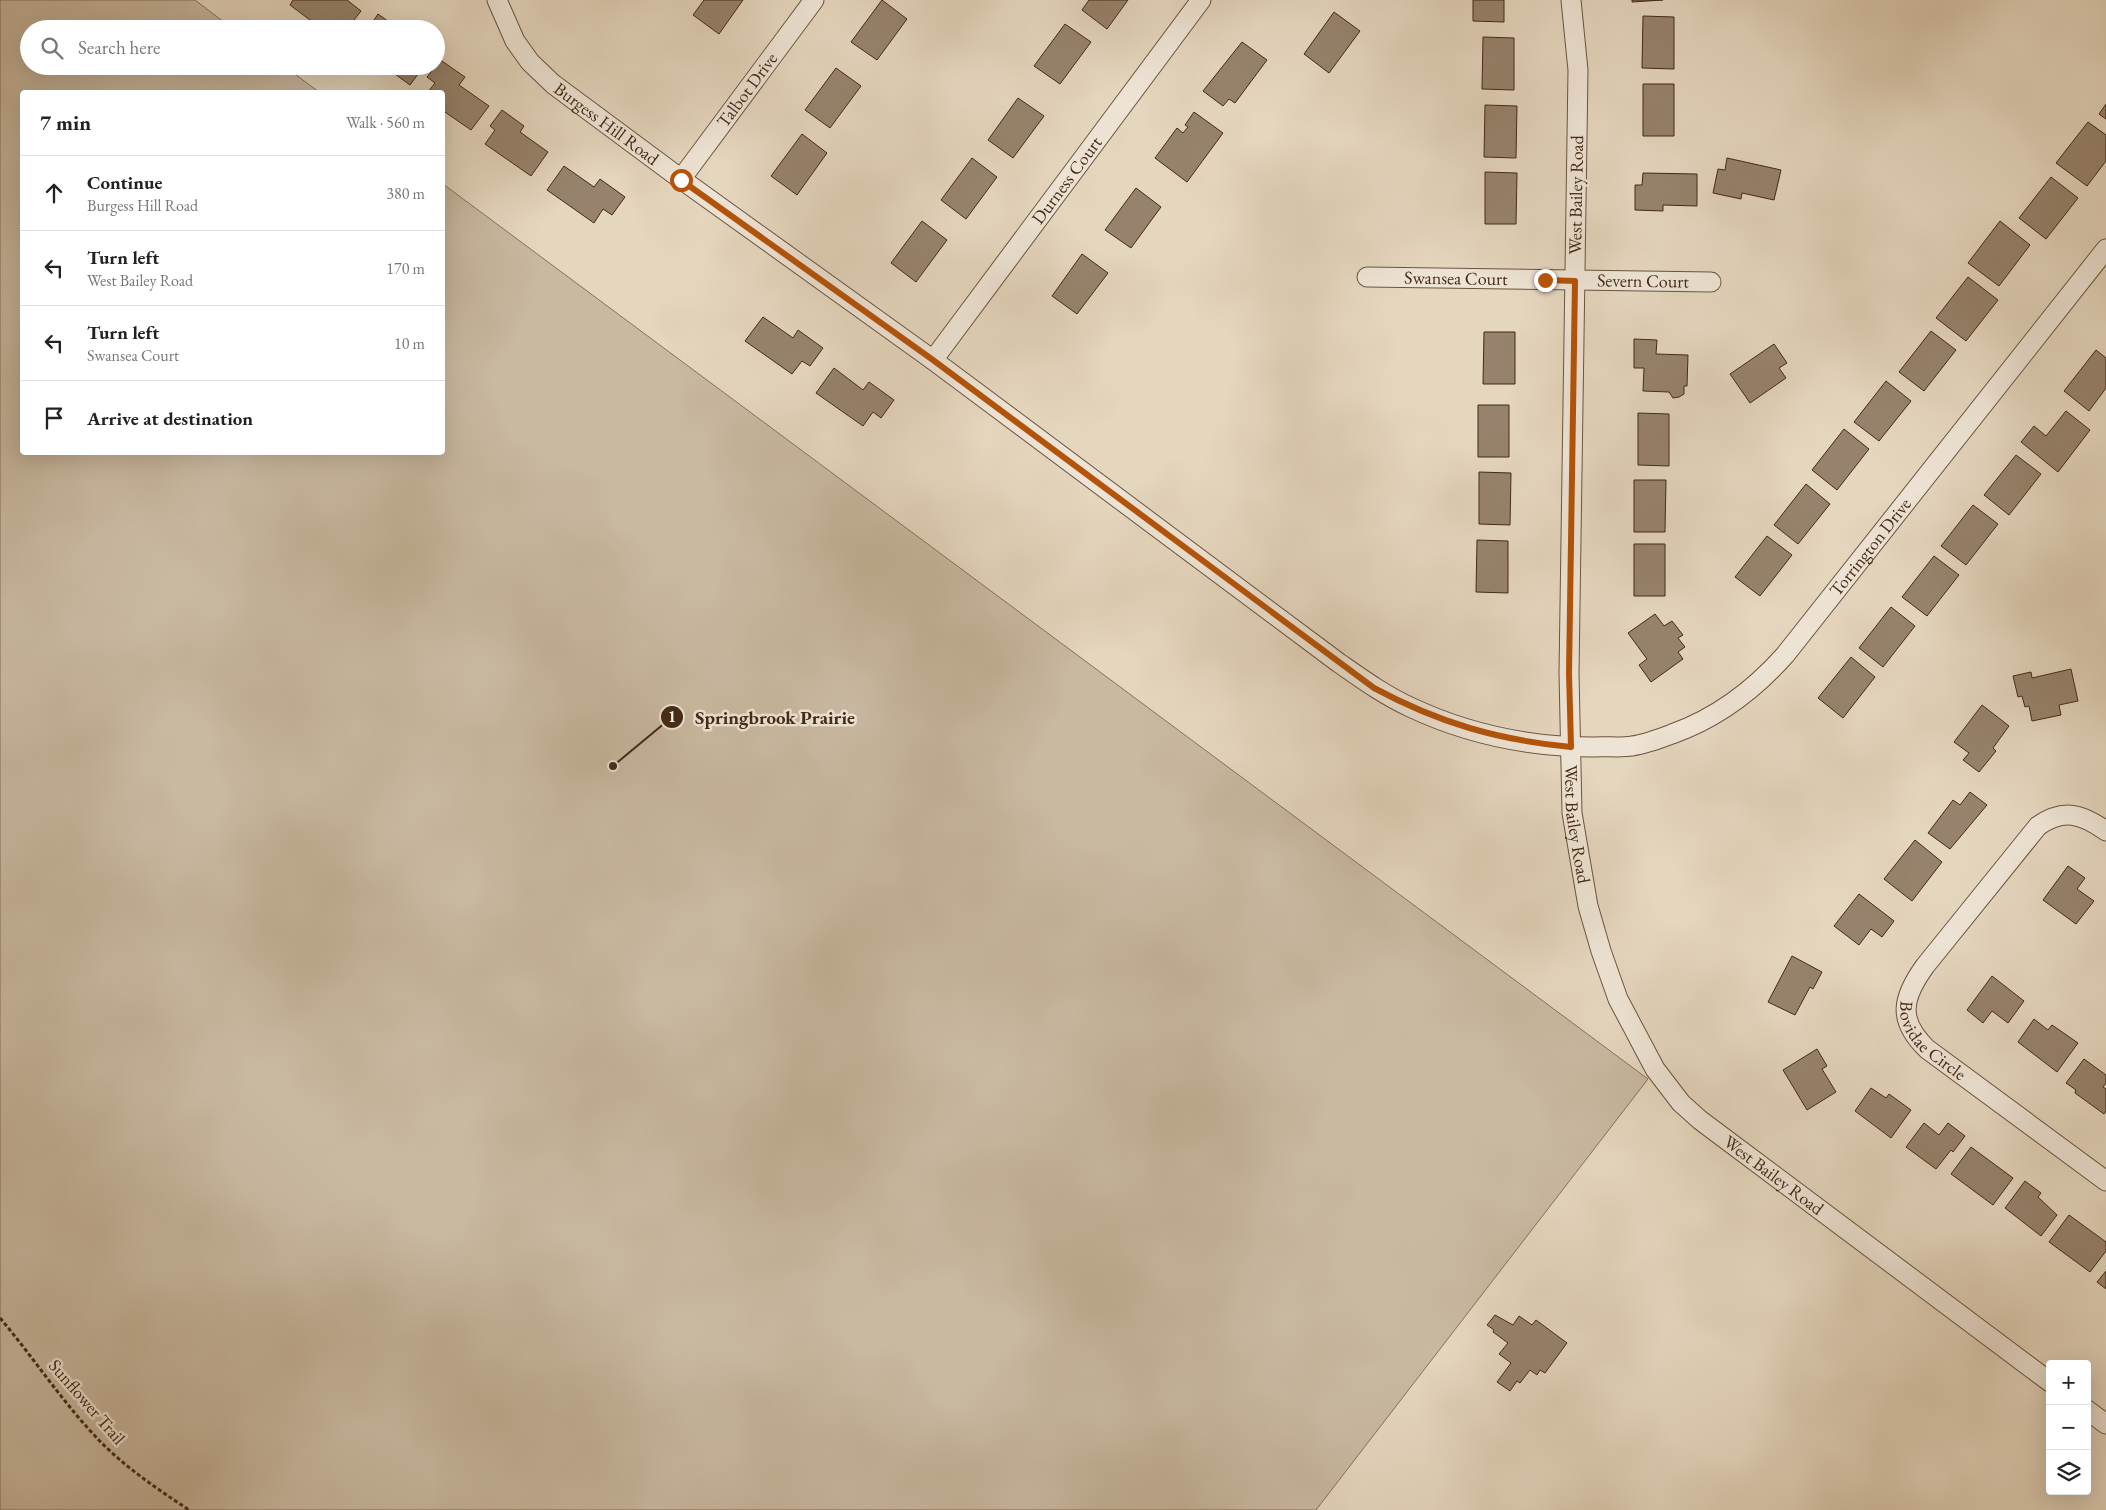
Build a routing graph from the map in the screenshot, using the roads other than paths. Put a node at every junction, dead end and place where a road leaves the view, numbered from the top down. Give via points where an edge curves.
1 (498, 0) edge
2 (814, 0) edge
3 (1201, 0) edge
4 (1571, 0) edge
5 (681, 180) junction
6 (2106, 249) edge
7 (1367, 277) dead end
8 (1575, 281) junction
9 (1711, 282) dead end
10 (933, 360) junction
11 (1571, 747) junction
12 (2106, 831) edge
13 (2106, 1181) edge
14 (2046, 1379) edge
15 (2091, 1413) edge
16 (2106, 1424) edge

1 - 5 street, Burgess Hill Road via 515,41 530,62 553,84
2 - 5 street, Talbot Drive
3 - 10 street, Durness Court
4 - 8 street, West Bailey Road via 1578,70
5 - 10 street, Burgess Hill Road
6 - 11 street, Torrington Drive via 1785,654 1749,691 1716,715 1652,742 1631,746
7 - 8 street, Swansea Court
8 - 9 street, Severn Court
8 - 11 street, West Bailey Road via 1569,673
10 - 11 street, Burgess Hill Road via 1374,688 1409,707 1476,731
11 - 14 street, West Bailey Road via 1572,813 1588,906 1601,950 1634,1033 1676,1097 1700,1120
12 - 13 street, Bovidae Circle via 2091,820 2067,815 2053,817 2038,826 1914,980 1906,1008 1907,1022 1927,1049
15 - 16 street

